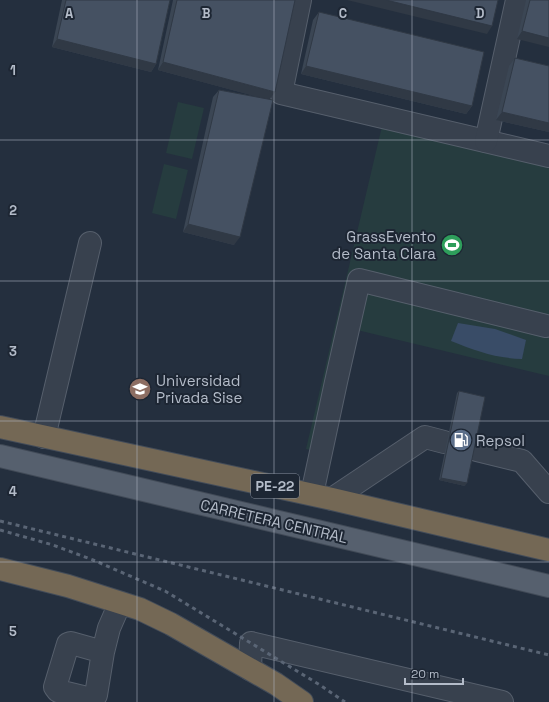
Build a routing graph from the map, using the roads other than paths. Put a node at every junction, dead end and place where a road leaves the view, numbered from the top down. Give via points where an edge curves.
1 (300, 0) edge
2 (517, 0) edge
3 (486, 141) junction
4 (549, 156) edge
5 (90, 243) dead end
6 (546, 326) dead end
7 (0, 427) edge
8 (44, 436) junction
9 (444, 442) dead end
10 (477, 450) dead end
11 (0, 456) edge
12 (549, 492) edge
13 (322, 496) junction
14 (549, 550) edge
15 (0, 569) edge
16 (549, 586) edge
17 (120, 603) junction
18 (103, 652) dead end
19 (250, 669) junction
20 (302, 702) edge
21 (502, 702) edge

1 - 3 street via 281,93
2 - 3 street
3 - 4 street
5 - 8 street
6 - 13 street via 360,280 336,382
7 - 8 highway, PE-22
8 - 13 highway, PE-22
9 - 13 street via 425,437
10 - 12 street via 522,461
11 - 16 main road, CARRETERA CENTRAL
13 - 14 highway, PE-22
15 - 17 highway via 68,586
17 - 18 street
17 - 19 highway via 140,609 171,624
19 - 20 highway
19 - 21 street via 251,643

